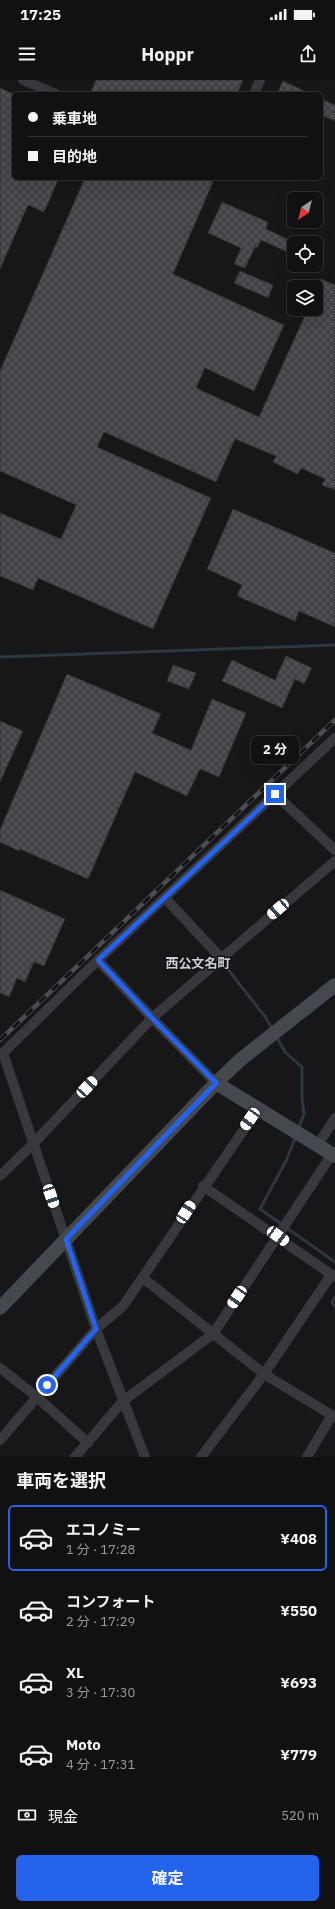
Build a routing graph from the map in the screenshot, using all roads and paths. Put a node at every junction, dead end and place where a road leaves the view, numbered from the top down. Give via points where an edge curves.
1 (23, 80) edge
2 (260, 80) edge
3 (51, 92) edge
4 (255, 92) edge
5 (335, 738) edge
6 (275, 794) junction
7 (335, 850) edge
8 (335, 860) edge
9 (165, 898) junction
10 (221, 958) junction
11 (98, 960) junction
12 (335, 985) edge
13 (152, 1018) junction
14 (2, 1055) edge
15 (216, 1083) junction
16 (258, 1109) junction
17 (335, 1118) edge
18 (33, 1144) junction
19 (317, 1146) junction
20 (334, 1155) edge
21 (0, 1176) edge
22 (203, 1186) junction
23 (278, 1236) junction
24 (66, 1239) junction
25 (333, 1276) edge
26 (143, 1278) junction
27 (0, 1308) edge
28 (96, 1329) junction
29 (213, 1334) junction
30 (0, 1368) edge
31 (264, 1374) junction
32 (37, 1397) junction
33 (123, 1401) junction
34 (333, 1416) edge
35 (0, 1440) edge
36 (88, 1443) junction
37 (75, 1457) edge
38 (145, 1457) edge
39 (201, 1457) edge
40 (307, 1457) edge

1 - 3 street
2 - 4 street
5 - 6 street
6 - 7 street
6 - 9 street
8 - 10 street
9 - 10 street
9 - 11 street
10 - 13 street
11 - 13 street
11 - 14 street
12 - 15 street via 240,1060
13 - 15 street
13 - 18 street
14 - 18 street
15 - 16 street
15 - 24 street
16 - 19 street
16 - 22 street
17 - 19 street
18 - 21 street
18 - 24 street
19 - 20 street
20 - 23 street
22 - 23 street
22 - 26 street
23 - 25 street
23 - 29 street
24 - 27 street
24 - 28 street
25 - 31 street
26 - 28 street via 123,1306
26 - 29 street
28 - 32 street
28 - 33 street
29 - 31 street
29 - 33 street
30 - 32 street
31 - 34 street
31 - 39 street
32 - 35 street
32 - 36 street
33 - 36 street
33 - 38 street
34 - 40 street
36 - 37 street

